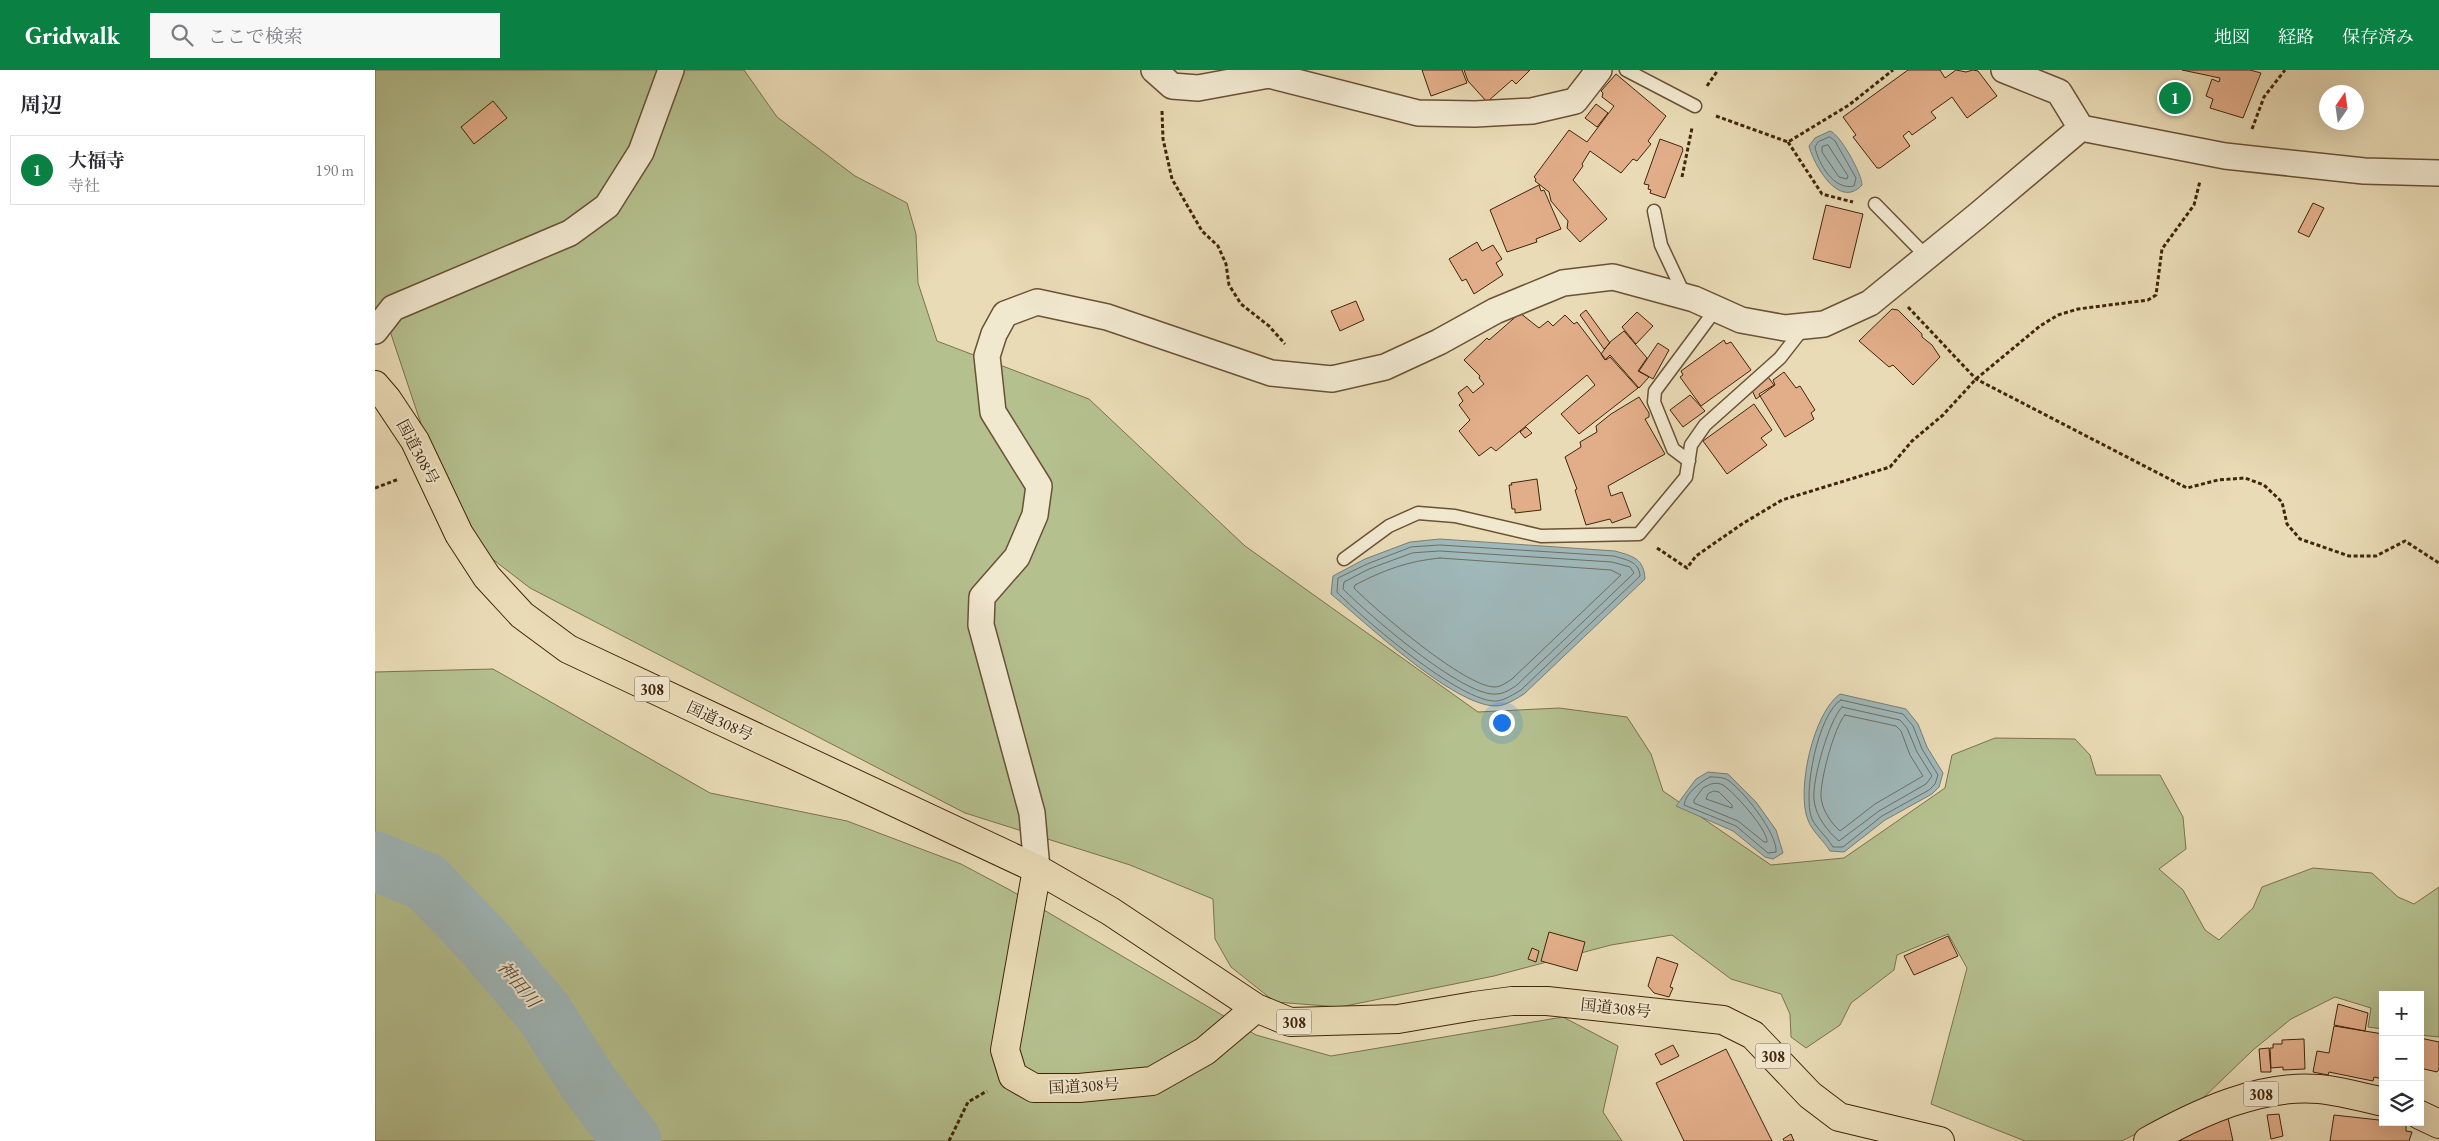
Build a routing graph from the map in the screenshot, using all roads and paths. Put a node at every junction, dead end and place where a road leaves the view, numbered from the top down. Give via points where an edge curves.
1 (671, 70) edge
2 (1599, 70) edge
3 (1626, 70) edge
4 (1893, 70) edge
5 (2004, 70) edge
6 (2285, 70) edge
7 (1159, 74) edge
8 (1695, 106) junction
9 (2081, 128) junction
10 (1788, 142) junction
11 (2234, 157) junction
12 (2439, 173) edge
13 (1682, 177) dead end
14 (1875, 204) joint
15 (1654, 211) dead end
16 (1927, 257) junction
17 (1889, 287) junction
18 (1685, 297) junction
19 (1715, 308) junction
20 (1805, 326) junction
21 (375, 331) edge
22 (1311, 377) junction
23 (1977, 379) junction
24 (375, 385) edge
25 (1689, 461) junction
26 (1639, 534) junction
27 (1344, 559) dead end
28 (2439, 563) edge
29 (1037, 869) junction
30 (1256, 1008) junction
31 (1023, 1082) junction
32 (2379, 1101) edge
33 (2424, 1117) edge
34 (2439, 1124) edge
35 (949, 1141) edge
36 (1940, 1141) edge
37 (2148, 1141) edge

1 - 21 street via 641,152 607,206 570,233 393,308
2 - 7 street via 1575,101 1532,111 1475,114 1418,112 1269,75 1197,88 1173,86
3 - 8 lane
4 - 10 path via 1849,105
5 - 9 street via 2059,92
6 - 11 path via 2264,97
7 - 22 path via 1163,139 1171,179 1202,232 1218,246 1229,285 1241,304 1269,326
8 - 10 path
8 - 13 path
9 - 11 street
9 - 16 street
10 - 14 path via 1821,194 1860,204
11 - 12 street via 2364,170
11 - 23 path via 2201,179 2194,205 2162,250 2156,295 2148,300 2078,309 2058,315 2040,326
14 - 16 lane
15 - 18 lane via 1661,245
16 - 17 street
17 - 20 street via 1870,303 1824,324
17 - 23 path
18 - 19 street
18 - 22 street via 1613,277 1563,283 1495,311 1385,367 1332,379
19 - 20 street via 1741,320 1785,328
19 - 25 lane via 1655,392 1654,402 1673,449
20 - 25 lane via 1780,358 1705,424 1691,445
22 - 29 street via 1271,373 1107,317 1037,302 1005,314 987,356 993,412 1039,486 1035,515 1017,557 982,597 981,625 1032,813
23 - 26 path via 1943,415 1912,441 1890,467 1783,500 1696,556 1687,568
23 - 28 path via 2187,488 2218,480 2245,478 2264,484 2282,502 2287,524 2300,539 2349,556 2376,556 2405,541
24 - 29 highway, 国道308号 / 308 via 415,441 459,534 487,577 522,615 568,649
25 - 26 lane via 1686,477
26 - 27 lane via 1541,536 1455,516 1418,513 1389,526
29 - 30 highway, 国道308号 / 308 via 1110,911
29 - 31 highway via 1005,1050 1013,1076
30 - 31 highway, 国道308号 / 308 via 1205,1051 1152,1081 1079,1088 1034,1088
30 - 36 highway, 国道308号 / 308 via 1290,1022 1361,1021 1398,1020 1512,1002 1547,1001 1723,1020 1753,1035 1810,1095 1839,1117
31 - 35 path via 1010,1098 985,1090 968,1102
32 - 37 highway, 308 via 2317,1089 2274,1092 2246,1097
33 - 34 highway

